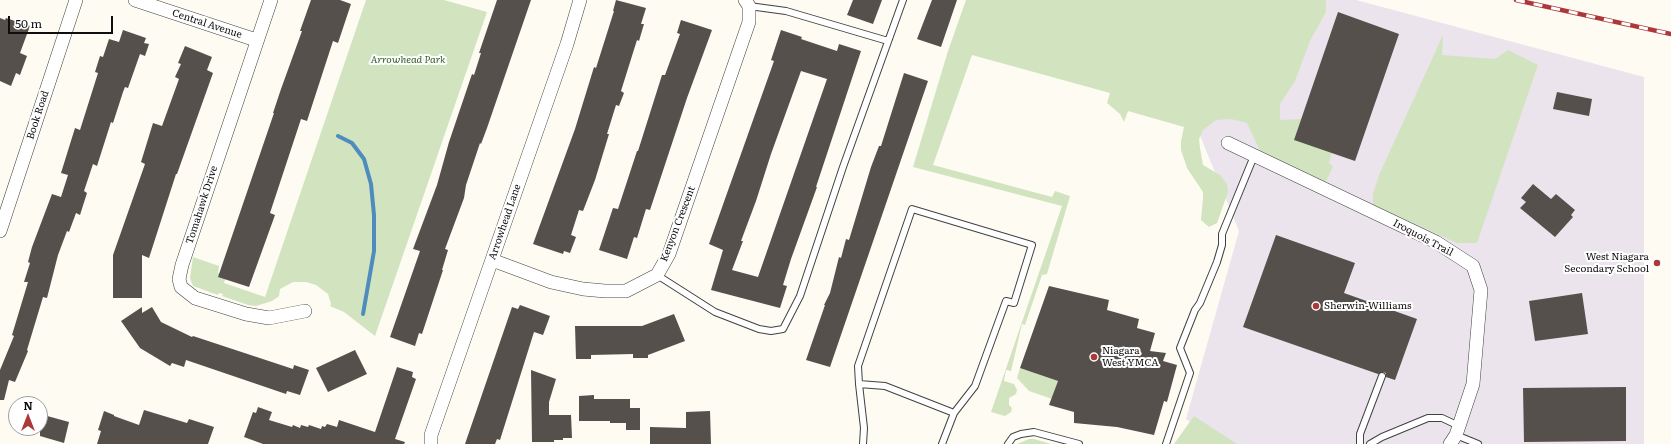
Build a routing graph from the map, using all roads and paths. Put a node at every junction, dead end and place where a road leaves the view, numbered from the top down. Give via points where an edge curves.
1 (76, 0) edge
2 (135, 0) edge
3 (271, 0) edge
4 (580, 0) edge
5 (903, 0) edge
6 (747, 3) edge
7 (256, 40) junction
8 (888, 41) junction
9 (1228, 143) dead end
10 (1254, 156) junction
11 (0, 230) edge
12 (492, 260) junction
13 (657, 275) junction
14 (305, 310) dead end
15 (1382, 376) dead end
16 (859, 384) junction
17 (954, 413) junction
18 (1455, 435) edge
19 (431, 444) edge
20 (863, 444) edge
21 (942, 444) edge
22 (1008, 444) edge
23 (1079, 444) edge
24 (1166, 444) edge
25 (1360, 444) edge
26 (1370, 444) edge
27 (1478, 444) edge

1 - 11 street, Book Road
2 - 7 street, Central Avenue
3 - 7 street, Tomahawk Drive
4 - 12 street, Arrowhead Lane
5 - 8 lane
6 - 8 lane via 786,11
6 - 13 street, Kenyon Crescent via 749,22 669,254
7 - 14 street, Tomahawk Drive via 179,279 181,287 195,298 246,314 269,318
8 - 13 lane via 800,296 783,329 759,329 715,312
9 - 10 street, Iroquois Trail
10 - 18 street, Iroquois Trail via 1436,242 1473,266 1481,290 1473,384
10 - 24 lane via 1222,234 1217,262 1180,348 1190,373
12 - 13 street via 550,282 605,291 626,291
12 - 19 street, Arrowhead Lane via 431,435
15 - 25 lane via 1360,434
16 - 17 lane via 885,386
16 - 17 lane via 858,366 912,209 1032,245 1014,303 1006,301 975,386
16 - 20 lane via 864,428
17 - 21 lane
18 - 26 lane via 1442,418 1428,418
18 - 27 lane
22 - 23 lane via 1013,437 1034,432

